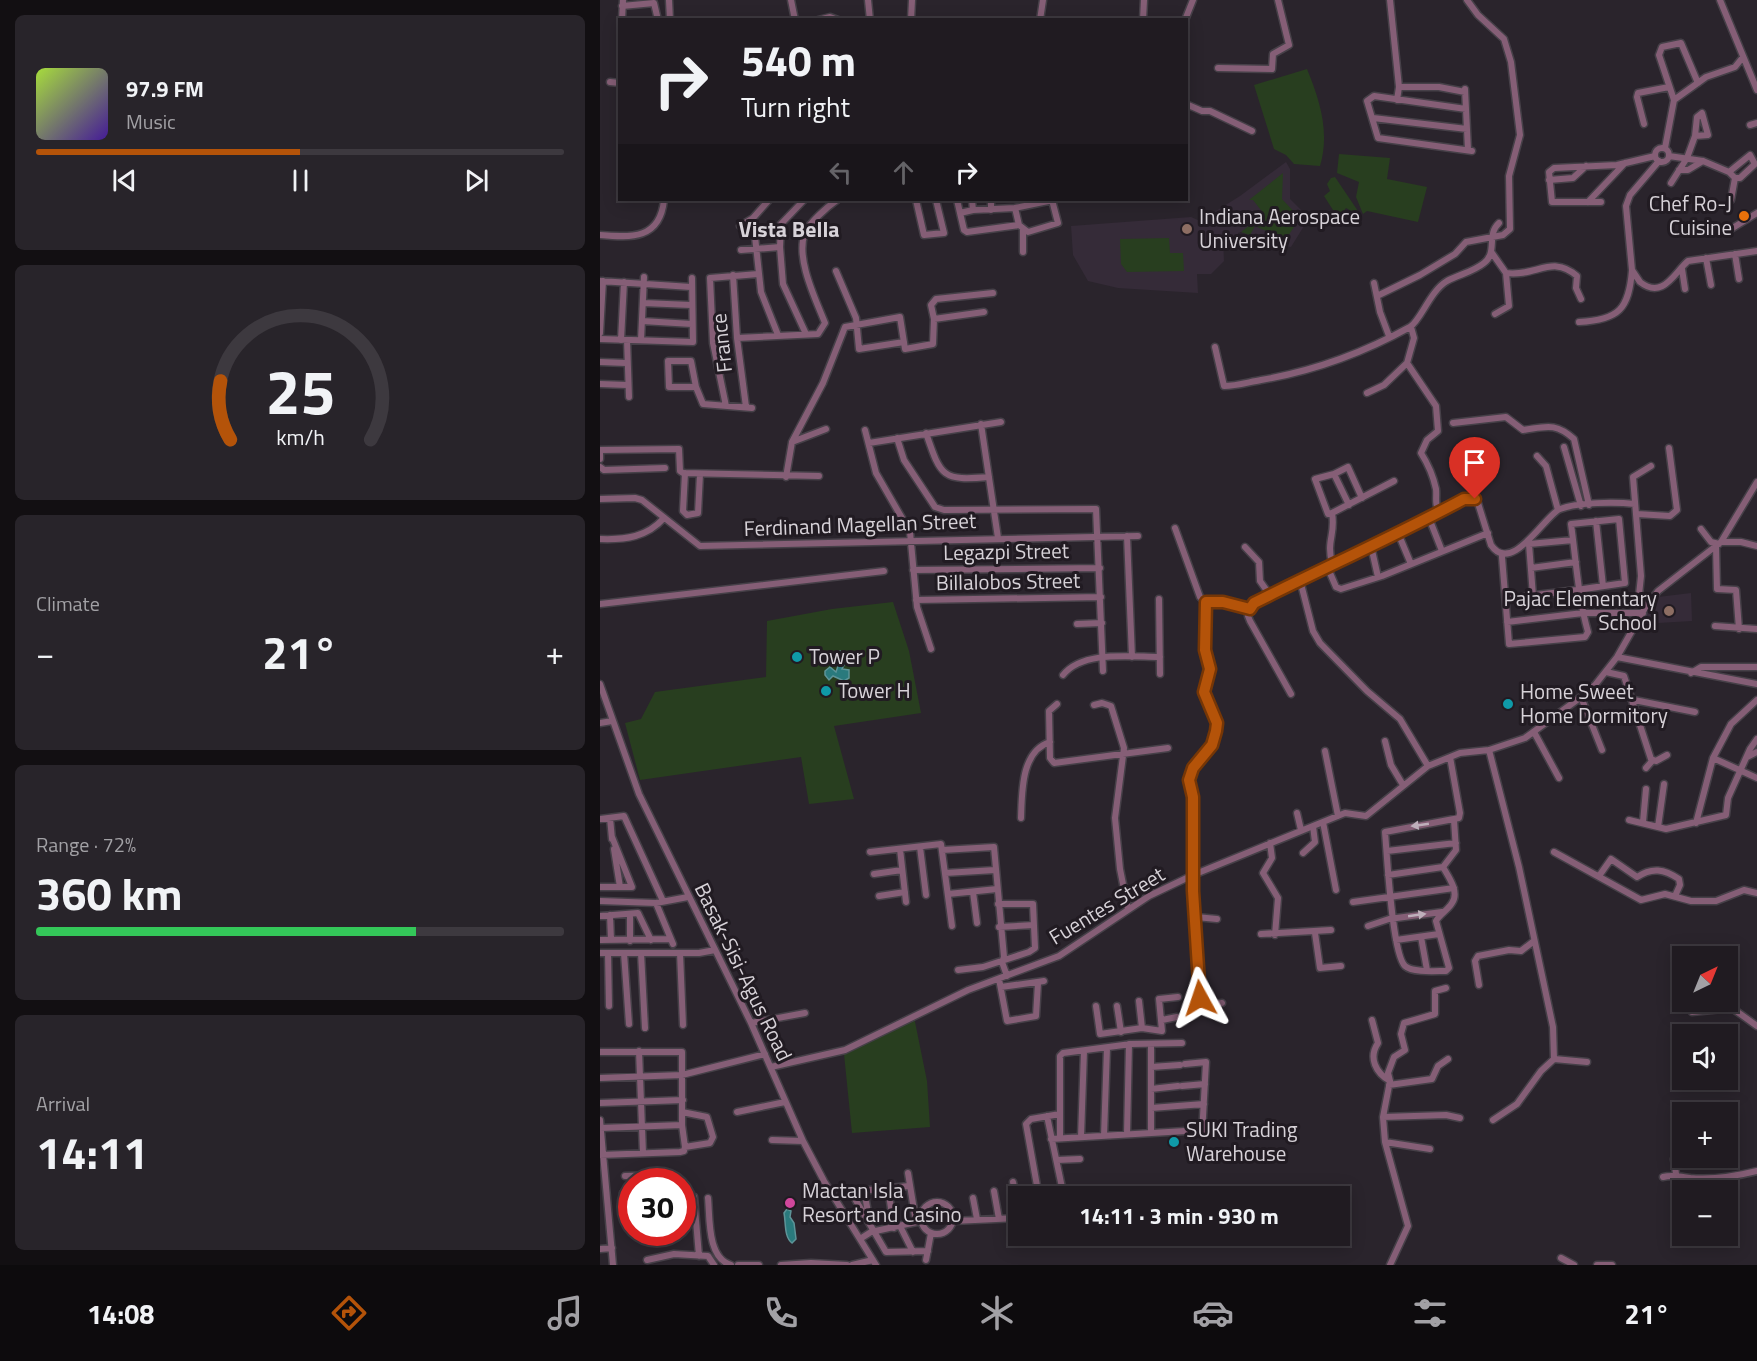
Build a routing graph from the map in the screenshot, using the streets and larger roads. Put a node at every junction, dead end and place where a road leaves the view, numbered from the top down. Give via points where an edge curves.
1 (669, 0) edge
2 (791, 0) edge
3 (868, 0) edge
4 (912, 0) edge
5 (1043, 0) edge
6 (1144, 0) edge
7 (1193, 0) edge
8 (1278, 0) edge
9 (1390, 0) edge
10 (1467, 0) edge
11 (1722, 1) edge
12 (622, 3) edge
13 (658, 18) edge
14 (670, 18) edge
15 (795, 18) edge
16 (870, 18) edge
17 (911, 18) edge
18 (1040, 18) edge
19 (1143, 18) edge
20 (1186, 18) edge
21 (1743, 57) junction
22 (1735, 67) junction
23 (1218, 68) dead end
24 (1750, 73) junction
25 (610, 82) dead end
26 (618, 83) edge
27 (1698, 83) junction
28 (1399, 87) junction
29 (1669, 87) junction
30 (1757, 90) edge
31 (1397, 100) junction
32 (1674, 100) junction
33 (1188, 105) edge
34 (1467, 109) junction
35 (1373, 118) junction
36 (1644, 124) dead end
37 (1467, 129) junction
38 (1252, 131) dead end
39 (1695, 136) dead end
40 (1665, 148) junction
41 (1669, 156) junction
42 (1657, 158) junction
43 (1687, 158) junction
44 (1702, 161) junction
45 (1625, 164) junction
46 (1587, 166) junction
47 (1679, 170) junction
48 (1729, 172) junction
49 (1736, 178) junction
50 (1549, 180) junction
51 (1671, 183) dead end
52 (1731, 200) dead end
53 (664, 201) edge
54 (768, 201) edge
55 (803, 201) edge
56 (836, 201) edge
57 (916, 201) edge
58 (936, 201) edge
59 (957, 201) edge
60 (972, 201) edge
61 (991, 201) edge
62 (1047, 201) edge
63 (1052, 201) edge
64 (1588, 202) junction
65 (1601, 202) dead end
66 (1015, 208) junction
67 (973, 210) junction
68 (991, 210) junction
69 (960, 213) junction
70 (1757, 213) edge
71 (753, 218) junction
72 (1499, 223) dead end
73 (740, 226) dead end
74 (1021, 227) junction
75 (1731, 230) dead end
76 (600, 235) edge
77 (1491, 237) junction
78 (780, 247) junction
79 (757, 249) junction
80 (741, 250) dead end
81 (1757, 251) edge
82 (1023, 252) dead end
83 (1492, 253) junction
84 (1735, 254) junction
85 (1706, 258) junction
86 (1682, 269) junction
87 (1632, 270) junction
88 (836, 271) dead end
89 (1506, 273) junction
90 (758, 274) junction
91 (732, 275) junction
92 (692, 278) dead end
93 (1739, 279) dead end
94 (644, 280) junction
95 (602, 281) edge
96 (624, 282) junction
97 (1374, 283) dead end
98 (1711, 285) dead end
99 (691, 287) junction
100 (1685, 289) dead end
101 (993, 293) dead end
102 (1377, 296) junction
103 (1581, 298) dead end
104 (643, 303) junction
105 (691, 305) junction
106 (984, 312) dead end
107 (1495, 314) dead end
108 (934, 319) junction
109 (642, 321) junction
110 (1579, 322) dead end
111 (692, 324) junction
112 (856, 324) junction
113 (1411, 327) junction
114 (600, 333) edge
115 (806, 334) junction
116 (778, 335) junction
117 (1389, 336) junction
118 (600, 339) edge
119 (736, 339) junction
120 (624, 340) junction
121 (642, 340) junction
122 (904, 342) junction
123 (1215, 347) dead end
124 (600, 362) edge
125 (626, 363) junction
126 (1407, 363) junction
127 (600, 384) edge
128 (627, 385) junction
129 (696, 387) junction
130 (1367, 393) dead end
131 (629, 397) dead end
132 (726, 406) junction
133 (1001, 422) dead end
134 (1453, 423) dead end
135 (981, 424) junction
136 (826, 429) dead end
137 (865, 430) dead end
138 (926, 433) junction
139 (897, 438) junction
140 (792, 442) junction
141 (869, 443) junction
142 (1564, 447) dead end
143 (1669, 448) dead end
144 (600, 450) edge
145 (1538, 456) dead end
146 (600, 459) edge
147 (600, 466) edge
148 (1651, 466) dead end
149 (665, 468) dead end
150 (684, 473) junction
151 (699, 474) junction
152 (1334, 474) junction
153 (819, 476) dead end
154 (786, 477) junction
155 (989, 477) junction
156 (1394, 481) dead end
157 (1757, 482) edge
158 (1362, 498) junction
159 (600, 499) edge
160 (1349, 504) junction
161 (1635, 504) junction
162 (1581, 506) junction
163 (1589, 506) junction
164 (994, 508) junction
165 (1558, 510) junction
166 (1440, 512) junction
167 (1332, 513) junction
168 (1637, 514) junction
169 (664, 518) junction
170 (1429, 518) junction
171 (1596, 521) junction
172 (1175, 528) dead end
173 (1701, 529) dead end
174 (1398, 533) junction
175 (1488, 533) junction
176 (1099, 536) junction
177 (1128, 536) junction
178 (1138, 536) dead end
179 (998, 538) junction
180 (600, 539) edge
181 (911, 540) junction
182 (1573, 540) junction
183 (1719, 544) junction
184 (1371, 546) junction
185 (1757, 546) edge
186 (1245, 547) dead end
187 (1442, 551) junction
188 (1502, 557) dead end
189 (1576, 562) junction
190 (1411, 564) junction
191 (1330, 565) junction
192 (1100, 567) junction
193 (1531, 567) junction
194 (913, 570) junction
195 (884, 571) dead end
196 (1378, 577) junction
197 (1300, 580) junction
198 (1603, 586) junction
199 (1580, 590) junction
200 (1270, 595) junction
201 (1533, 596) junction
202 (1101, 597) junction
203 (1506, 598) junction
204 (1159, 599) dead end
205 (916, 600) junction
206 (1206, 602) junction
207 (600, 604) edge
208 (1250, 609) junction
209 (1644, 610) junction
210 (1583, 613) junction
211 (1507, 622) junction
212 (1102, 623) junction
213 (1077, 624) dead end
214 (1715, 626) dead end
215 (1739, 629) junction
216 (1757, 629) edge
217 (931, 650) dead end
218 (1132, 657) junction
219 (1160, 657) junction
220 (1617, 657) junction
221 (1103, 658) junction
222 (1754, 667) edge
223 (1102, 671) dead end
224 (1606, 672) junction
225 (1160, 674) dead end
226 (1691, 674) junction
227 (1063, 675) dead end
228 (1749, 683) junction
229 (600, 684) edge
230 (1757, 684) edge
231 (1291, 694) dead end
232 (1581, 697) junction
233 (1634, 700) junction
234 (1757, 700) edge
235 (1057, 704) dead end
236 (1094, 705) dead end
237 (1695, 712) dead end
238 (612, 722) junction
239 (600, 723) edge
240 (1534, 732) junction
241 (1757, 740) edge
242 (1050, 741) junction
243 (1385, 741) dead end
244 (1168, 748) dead end
245 (1489, 750) junction
246 (1602, 750) dead end
247 (1325, 752) dead end
248 (1757, 752) edge
249 (1122, 754) junction
250 (1666, 754) dead end
251 (1450, 756) junction
252 (1747, 757) junction
253 (1713, 758) junction
254 (1653, 760) junction
255 (1428, 766) junction
256 (1646, 768) dead end
257 (1742, 771) junction
258 (1757, 777) edge
259 (1559, 778) dead end
260 (1664, 784) dead end
261 (1403, 785) junction
262 (1646, 789) dead end
263 (1297, 813) dead end
264 (1338, 816) junction
265 (610, 818) junction
266 (1021, 818) dead end
267 (600, 819) edge
268 (1454, 820) junction
269 (1629, 820) dead end
270 (1323, 822) junction
271 (1643, 822) junction
272 (1696, 823) junction
273 (1312, 826) junction
274 (1658, 827) junction
275 (1300, 831) junction
276 (612, 837) junction
277 (1270, 843) junction
278 (1456, 843) junction
279 (920, 847) junction
280 (942, 847) junction
281 (900, 849) junction
282 (1387, 851) junction
283 (870, 852) dead end
284 (1554, 852) dead end
285 (1303, 853) dead end
286 (1443, 867) junction
287 (902, 870) junction
288 (995, 870) junction
289 (945, 873) junction
290 (874, 874) dead end
291 (1193, 875) junction
292 (1388, 875) junction
293 (1599, 876) junction
294 (620, 887) junction
295 (600, 888) edge
296 (1454, 888) junction
297 (997, 890) junction
298 (1336, 890) dead end
299 (905, 892) junction
300 (973, 892) junction
301 (1757, 893) edge
302 (948, 894) junction
303 (926, 895) dead end
304 (879, 896) dead end
305 (1391, 896) junction
306 (1675, 896) junction
307 (688, 897) junction
308 (600, 901) edge
309 (663, 901) junction
310 (1353, 902) dead end
311 (656, 903) junction
312 (906, 903) dead end
313 (998, 904) junction
314 (1128, 909) junction
315 (1442, 912) junction
316 (630, 914) junction
317 (610, 915) junction
318 (600, 916) edge
319 (1196, 917) junction
320 (1393, 918) junction
321 (1217, 919) dead end
322 (976, 923) dead end
323 (1034, 925) junction
324 (952, 926) dead end
325 (1368, 926) dead end
326 (999, 927) junction
327 (1331, 930) dead end
328 (1315, 933) junction
329 (1261, 934) dead end
330 (1439, 934) junction
331 (1275, 935) junction
332 (1421, 937) junction
333 (600, 940) edge
334 (611, 940) junction
335 (651, 940) junction
336 (1396, 940) junction
337 (630, 941) junction
338 (1533, 941) junction
339 (715, 950) junction
340 (680, 952) junction
341 (600, 953) edge
342 (608, 953) junction
343 (624, 953) junction
344 (641, 953) junction
345 (1408, 956) dead end
346 (1400, 958) junction
347 (1004, 960) junction
348 (1341, 966) dead end
349 (958, 970) dead end
350 (1427, 970) junction
351 (1010, 975) junction
352 (999, 979) junction
353 (1479, 985) dead end
354 (1001, 987) junction
355 (1446, 988) dead end
356 (1178, 997) dead end
357 (1139, 1001) dead end
358 (1222, 1003) dead end
359 (609, 1006) dead end
360 (1095, 1006) dead end
361 (1117, 1006) dead end
362 (1738, 1012) edge
363 (805, 1013) dead end
364 (1177, 1017) dead end
365 (1162, 1020) junction
366 (1372, 1020) dead end
367 (629, 1023) dead end
368 (751, 1023) junction
369 (683, 1025) dead end
370 (1757, 1026) edge
371 (645, 1028) dead end
372 (1142, 1028) junction
373 (1129, 1030) junction
374 (1121, 1032) junction
375 (1182, 1043) dead end
376 (1130, 1044) junction
377 (1151, 1044) junction
378 (1107, 1048) junction
379 (639, 1051) junction
380 (1084, 1051) junction
381 (600, 1052) edge
382 (765, 1054) junction
383 (1448, 1059) dead end
384 (1554, 1059) junction
385 (1587, 1062) dead end
386 (771, 1066) junction
387 (1151, 1067) junction
388 (682, 1075) junction
389 (639, 1076) junction
390 (600, 1077) edge
391 (1389, 1083) junction
392 (1205, 1084) junction
393 (1151, 1089) junction
394 (683, 1100) junction
395 (641, 1101) junction
396 (785, 1102) junction
397 (600, 1103) edge
398 (1204, 1104) junction
399 (1151, 1108) junction
400 (682, 1112) junction
401 (737, 1112) dead end
402 (1060, 1114) junction
403 (1047, 1116) junction
404 (1383, 1117) junction
405 (1460, 1118) dead end
406 (600, 1120) edge
407 (1493, 1120) dead end
408 (682, 1125) junction
409 (642, 1126) junction
410 (600, 1128) edge
411 (1151, 1133) junction
412 (1127, 1134) junction
413 (1104, 1136) junction
414 (1081, 1137) junction
415 (1060, 1138) junction
416 (1051, 1139) junction
417 (772, 1140) dead end
418 (803, 1141) junction
419 (1385, 1142) junction
420 (685, 1147) junction
421 (1430, 1149) dead end
422 (643, 1153) junction
423 (601, 1155) edge
424 (1080, 1159) dead end
425 (1057, 1160) junction
426 (1675, 1168) edge
427 (1757, 1171) edge
428 (908, 1173) dead end
429 (1676, 1174) junction
430 (602, 1177) edge
431 (1663, 1177) dead end
432 (1690, 1178) joint
433 (1013, 1182) dead end
434 (909, 1186) junction
435 (1014, 1186) edge
436 (1037, 1186) edge
437 (1062, 1186) edge
438 (888, 1188) junction
439 (864, 1190) junction
440 (994, 1191) dead end
441 (708, 1198) dead end
442 (974, 1198) dead end
443 (603, 1202) edge
444 (977, 1219) junction
445 (999, 1219) junction
446 (1008, 1219) edge
447 (696, 1221) edge
448 (953, 1221) junction
449 (918, 1222) junction
450 (871, 1224) junction
451 (609, 1225) junction
452 (600, 1226) edge
453 (897, 1227) junction
454 (875, 1233) junction
455 (932, 1233) junction
456 (861, 1241) junction
457 (612, 1248) junction
458 (600, 1249) edge
459 (928, 1251) junction
460 (913, 1252) junction
461 (699, 1256) junction
462 (1561, 1258) dead end
463 (647, 1260) dead end
464 (926, 1260) dead end
465 (874, 1262) edge
466 (613, 1265) edge
467 (714, 1265) edge
468 (731, 1265) edge
469 (738, 1265) edge
470 (757, 1265) edge
471 (781, 1265) edge
472 (850, 1265) edge
473 (1390, 1265) edge
474 (1574, 1265) edge
475 (1597, 1265) edge
476 (1612, 1265) edge

1 - 14 street
2 - 15 street
3 - 16 street
4 - 17 street
5 - 18 street
6 - 19 street
7 - 20 street
8 - 23 street via 1289,45 1274,54 1272,69
9 - 28 street
10 - 77 street via 1504,39 1519,123 1509,176 1510,229
11 - 21 street
12 - 13 street via 654,3
21 - 22 street
21 - 24 street
22 - 24 street
22 - 27 street via 1706,76
24 - 30 street
25 - 26 street
27 - 29 street via 1678,41 1659,50
27 - 32 street
28 - 31 street
28 - 34 street via 1465,91
29 - 32 street
29 - 36 street via 1638,93
31 - 34 street
31 - 35 street via 1369,97
32 - 40 street
33 - 38 street
34 - 37 street
35 - 37 street
35 - 37 street via 1378,138 1470,150
39 - 43 street
40 - 41 street
40 - 42 street via 1658,149
41 - 42 street via 1666,160
41 - 43 street
42 - 45 street
42 - 87 street via 1627,203
43 - 44 street
43 - 47 street
44 - 47 street via 1688,170
44 - 48 street
45 - 46 street
45 - 64 street
46 - 50 street via 1573,178
46 - 50 street via 1554,168 1549,172
47 - 51 street
48 - 49 street
48 - 49 street via 1753,156 1753,166
49 - 52 street
50 - 64 street via 1552,202
53 - 76 street via 660,219 652,228 633,237
54 - 71 street
55 - 78 street via 781,224
56 - 115 street via 806,231 803,240 807,279 825,323 818,334
57 - 58 street via 924,235 945,231
59 - 69 street
60 - 67 street
61 - 68 street
62 - 66 street
63 - 74 street via 1058,223 1028,232
64 - 65 street
66 - 68 street
66 - 74 street
67 - 68 street
67 - 69 street
69 - 74 street via 968,232
70 - 75 street
71 - 73 street
71 - 79 street
72 - 77 street
74 - 82 street
77 - 83 street
77 - 102 street via 1466,242 1455,254
78 - 79 street
78 - 115 street via 783,284
79 - 80 street
79 - 90 street
81 - 84 street
83 - 89 street
83 - 113 street via 1471,272 1447,281 1433,294
84 - 85 street
84 - 93 street
85 - 86 street via 1688,261
85 - 98 street
86 - 87 street via 1670,284 1661,287 1644,285
86 - 100 street
87 - 110 street via 1629,296 1622,307 1605,318
88 - 112 street
89 - 103 street via 1528,273 1555,264 1578,276 1576,288
89 - 107 street via 1509,306
90 - 91 street
90 - 116 street
91 - 119 street, France
91 - 132 street via 710,278 713,343
92 - 99 street
94 - 96 street
94 - 99 street
94 - 104 street
95 - 96 street
95 - 114 street
96 - 120 street
97 - 102 street
99 - 105 street
101 - 108 street via 936,299 931,305
102 - 117 street
104 - 105 street
104 - 109 street
105 - 111 street
106 - 108 street
108 - 122 street via 933,344 905,349
109 - 111 street
109 - 121 street
111 - 121 street via 693,342
112 - 122 street via 900,317
112 - 122 street via 859,350
112 - 140 street via 844,329 823,383
113 - 117 street
113 - 126 street via 1414,338
115 - 116 street
116 - 119 street
117 - 123 street via 1340,361 1298,375 1230,386 1224,386 1222,381
118 - 120 street
119 - 132 street, France via 749,407
120 - 121 street
120 - 125 street
124 - 125 street
125 - 128 street
126 - 130 street via 1384,385
126 - 166 street via 1437,412 1438,431 1427,440 1421,453 1430,466
127 - 128 street
128 - 131 street
129 - 129 street via 691,361 668,361 669,387
129 - 132 street via 703,404
133 - 135 street
134 - 163 street via 1506,417 1523,430 1540,425 1565,432 1574,439
135 - 138 street
135 - 155 street
136 - 140 street
137 - 141 street
138 - 139 street
138 - 155 street via 934,456 951,478
139 - 141 street
139 - 164 street via 904,460 935,507
140 - 154 street
141 - 181 street via 876,473 908,527
142 - 162 street
143 - 168 street via 1677,510 1670,516
144 - 146 street
144 - 150 street via 680,449 680,471
145 - 165 street via 1546,466
147 - 149 street via 604,470
148 - 161 street via 1633,477
150 - 151 street
150 - 151 street via 683,510 687,514 698,513
151 - 154 street
152 - 158 street via 1348,467
152 - 160 street
152 - 167 street via 1315,479 1328,514
153 - 154 street
155 - 164 street
156 - 158 street
157 - 183 street, Fuentes Street
158 - 160 street
159 - 169 street, Ferdinand Magellan Street via 635,498
160 - 167 street
161 - 163 street
161 - 168 street
162 - 163 street
162 - 165 street
164 - 176 street via 1094,507 1098,511
164 - 179 street
165 - 175 street via 1518,550 1496,550
166 - 170 street
166 - 175 street via 1464,499 1475,499
167 - 191 street
168 - 209 street via 1639,595
169 - 180 street via 653,530 638,536
169 - 181 street, Ferdinand Magellan Street via 700,546
170 - 174 street
170 - 187 street
171 - 182 street via 1571,524
171 - 198 street
171 - 198 street via 1619,519 1625,583
172 - 206 street via 1197,590
173 - 183 street via 1711,542
174 - 184 street
174 - 190 street
175 - 187 street
176 - 177 street, Ferdinand Magellan Street
176 - 179 street, Ferdinand Magellan Street
176 - 192 street
177 - 178 street, Ferdinand Magellan Street
177 - 218 street
179 - 181 street, Ferdinand Magellan Street
181 - 194 street
182 - 189 street
182 - 193 street via 1529,544
183 - 185 street via 1741,542
183 - 209 street, Fuentes Street via 1658,591
183 - 215 street via 1718,589 1736,590
184 - 191 street
184 - 196 street
186 - 200 street via 1259,562 1260,581
187 - 190 street
188 - 203 street
189 - 193 street
189 - 199 street
190 - 196 street
191 - 196 street via 1339,590
191 - 197 street
192 - 194 street, Legazpi Street
192 - 202 street
193 - 201 street
194 - 205 street
195 - 207 street
197 - 200 street
197 - 255 street via 1313,631 1320,643 1400,719
198 - 199 street
199 - 201 street
199 - 210 street
200 - 208 street
201 - 203 street
202 - 205 street, Billalobos Street
202 - 212 street
203 - 211 street
204 - 219 street
205 - 217 street
206 - 208 street
206 - 291 street via 1205,650 1210,669 1204,692 1217,723 1212,745 1193,768 1189,780 1193,797
208 - 231 street via 1248,616 1258,637
209 - 210 street
209 - 220 street, Fuentes Street
210 - 211 street
210 - 211 street via 1588,635 1554,640 1509,644
212 - 213 street
212 - 221 street
214 - 215 street
215 - 216 street
218 - 219 street
218 - 221 street
219 - 225 street
220 - 224 street, Fuentes Street
220 - 226 street
221 - 223 street
221 - 227 street via 1075,663
222 - 226 street via 1701,667
222 - 228 street
224 - 232 street, Fuentes Street
224 - 233 street via 1623,674
226 - 228 street
228 - 230 street
229 - 238 street, Basak-Sisi-Agus Road
232 - 240 street, Fuentes Street
232 - 246 street
233 - 237 street
233 - 254 street
234 - 253 street via 1731,724
235 - 242 street via 1049,711
236 - 249 street via 1108,704 1113,708 1124,744
238 - 239 street
238 - 307 street, Basak-Sisi-Agus Road via 639,794
240 - 245 street, Fuentes Street
240 - 259 street
241 - 252 street
242 - 249 street via 1050,758 1054,763
242 - 266 street via 1039,745 1028,762
243 - 261 street via 1391,765
244 - 249 street
245 - 251 street, Fuentes Street
245 - 338 street
247 - 264 street
248 - 252 street
249 - 314 street via 1115,818
250 - 254 street
251 - 255 street, Fuentes Street
251 - 268 street via 1460,813
252 - 257 street
253 - 257 street
253 - 272 street
254 - 256 street
255 - 261 street, Fuentes Street
257 - 258 street
257 - 272 street via 1728,798 1726,815
260 - 274 street
261 - 264 street, Fuentes Street via 1366,816
262 - 271 street
263 - 275 street
264 - 270 street, Fuentes Street
265 - 267 street
265 - 276 street
265 - 309 street via 624,816
268 - 278 street
268 -> 282 street via 1388,830
269 - 271 street
270 - 273 street, Fuentes Street
270 - 298 street
271 - 274 street
272 - 274 street
273 - 275 street, Fuentes Street
273 - 285 street via 1315,842
275 - 277 street, Fuentes Street
276 - 294 street
276 - 294 street via 633,887
277 - 291 street, Fuentes Street
277 - 331 street via 1272,858 1263,873 1278,898
278 - 282 street
278 - 286 street via 1456,850
279 - 280 street
279 - 281 street
279 - 303 street
280 - 288 street via 994,847
280 - 289 street
281 - 283 street
281 - 287 street
282 - 292 street
284 - 293 street
286 - 292 street
286 - 296 street
287 - 290 street
287 - 299 street
288 - 289 street
288 - 297 street
289 - 302 street
291 - 314 street, Fuentes Street
291 - 319 street
292 - 305 street
293 - 306 street via 1641,900 1665,894
293 - 306 street via 1611,859 1637,877 1647,870 1660,871 1679,879
294 - 295 street
296 - 305 street
296 - 315 street via 1452,904
297 - 300 street
297 - 313 street
299 - 304 street
299 - 312 street
300 - 302 street
300 - 322 street
301 - 306 street via 1744,890 1716,901 1691,901
302 - 324 street
305 - 310 street
305 - 320 street
307 - 309 street
307 - 339 street, Basak-Sisi-Agus Road
308 - 311 street
309 - 311 street
311 - 335 street via 671,942
313 - 323 street via 1033,904
313 - 326 street
314 - 351 street, Fuentes Street via 1069,951
320 -> 315 street
315 - 330 street via 1436,921
316 - 317 street
316 - 335 street via 639,914
316 - 337 street
317 - 318 street
317 - 334 street
319 - 321 street
319 - 358 street via 1200,998 1208,1005
320 - 325 street
320 - 336 street
323 - 326 street
323 - 347 street via 1035,948
326 - 347 street
327 - 328 street
328 - 331 street
328 - 348 street via 1320,968
329 - 331 street
330 - 332 street
330 - 350 street via 1449,968
332 - 336 street
332 - 350 street
333 - 334 street
334 - 337 street
335 - 337 street
336 - 346 street
338 - 353 street via 1521,951 1478,956 1475,961
338 - 384 street via 1553,1026
339 - 340 street
339 - 368 street, Basak-Sisi-Agus Road
340 - 344 street
340 - 369 street
341 - 342 street
342 - 343 street
342 - 359 street
343 - 344 street
343 - 367 street
344 - 371 street
345 - 346 street
346 - 350 street via 1405,966
347 - 349 street
347 - 351 street
351 - 352 street, Fuentes Street
352 - 354 street
352 - 386 street, Fuentes Street via 936,1004 845,1050
354 - 354 street via 1041,982 1036,1016 1010,1022 1005,1019
355 - 391 street via 1435,991 1435,1014 1404,1023 1401,1034 1405,1050 1391,1062
356 - 365 street via 1159,999
357 - 372 street
360 - 374 street via 1100,1034
361 - 374 street
362 - 370 street
363 - 368 street
364 - 365 street
365 - 372 street via 1162,1031
366 - 391 street via 1378,1043 1375,1065
368 - 382 street, Basak-Sisi-Agus Road
372 - 373 street
373 - 374 street
373 - 376 street
375 - 377 street
376 - 377 street
376 - 378 street
376 - 412 street
377 - 387 street
378 - 380 street
378 - 413 street
379 - 381 street
379 - 388 street via 682,1052
379 - 389 street
380 - 402 street via 1060,1056
380 - 414 street
382 - 386 street, Basak-Sisi-Agus Road
382 - 388 street
383 - 391 street via 1438,1066 1432,1079
384 - 385 street
384 - 407 street via 1540,1071 1517,1104
386 - 396 street, Basak-Sisi-Agus Road
387 - 392 street via 1206,1062
387 - 393 street
388 - 389 street
388 - 394 street
389 - 390 street
389 - 395 street
391 - 404 street
392 - 393 street
392 - 398 street
393 - 399 street
394 - 395 street
394 - 400 street
395 - 397 street
395 - 409 street
396 - 401 street
396 - 418 street, Basak-Sisi-Agus Road
398 - 399 street
398 - 411 street via 1202,1132
399 - 411 street
400 - 408 street
400 - 420 street via 707,1117 713,1137 711,1143
402 - 403 street
402 - 415 street
403 - 416 street
403 - 436 street via 1028,1120 1026,1124
404 - 405 street
404 - 419 street
406 - 410 street
408 - 409 street
408 - 420 street
409 - 410 street
409 - 422 street
410 - 423 street
411 - 412 street
412 - 413 street
413 - 414 street
414 - 415 street
415 - 416 street
416 - 425 street
417 - 418 street
418 - 456 street, Basak-Sisi-Agus Road
419 - 421 street
419 - 473 street via 1408,1219 1405,1236
420 - 422 street via 680,1152
422 - 423 street
423 - 430 street
424 - 425 street
425 - 437 street
426 - 429 street
427 - 432 street
428 - 434 street
429 - 431 street
429 - 432 street
430 - 443 street
433 - 435 street
434 - 438 street
434 - 449 street
438 - 439 street
438 - 453 street
439 - 450 street
439 - 450 street via 851,1192
440 - 445 street
441 - 468 street via 714,1250 723,1262
442 - 444 street
443 - 451 street
444 - 445 street
444 - 448 street
445 - 446 street
447 - 461 street
448 - 449 street via 949,1207 935,1201 923,1210
448 - 455 street via 945,1232
449 - 453 street
449 - 455 street
450 - 454 street
451 - 452 street
451 - 457 street
453 - 454 street
453 - 460 street
454 - 456 street
454 - 460 street via 888,1253
455 - 459 street
456 - 465 street, Basak-Sisi-Agus Road
457 - 458 street
457 - 466 street
459 - 460 street
459 - 464 street
461 - 463 street via 674,1254
461 - 467 street via 711,1257
462 - 474 street
465 - 472 street
469 - 470 street
471 - 472 street
475 - 476 street

